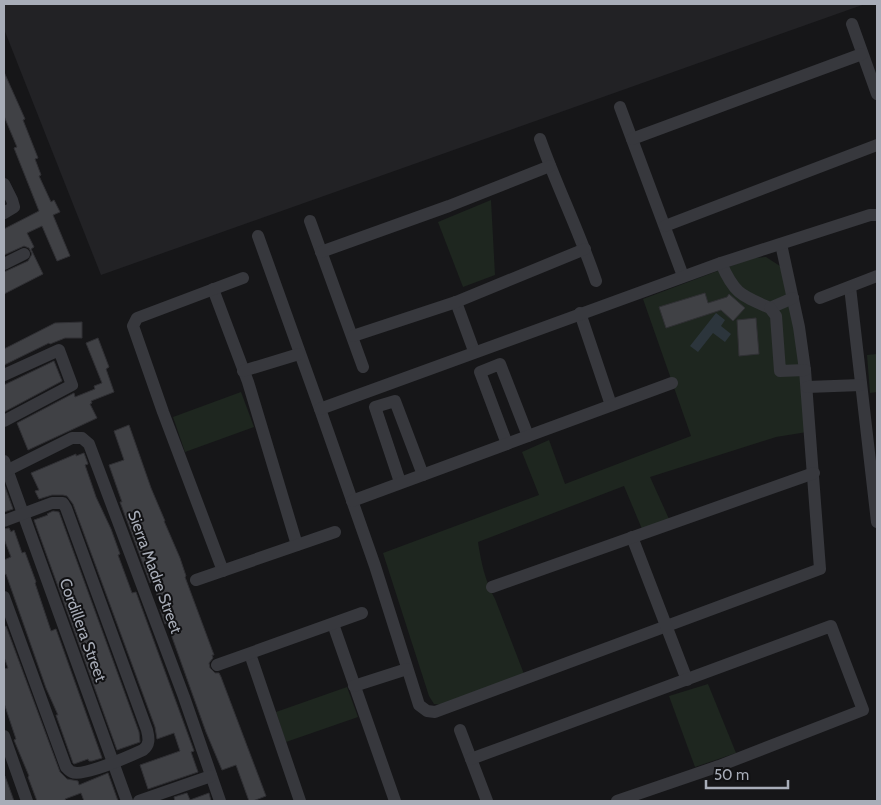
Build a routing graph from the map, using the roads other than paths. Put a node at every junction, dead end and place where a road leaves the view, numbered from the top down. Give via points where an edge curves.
1 (852, 24) dead end
2 (862, 54) junction
3 (877, 94) edge
4 (620, 107) dead end
5 (540, 139) dead end
6 (632, 139) junction
7 (877, 145) edge
8 (550, 166) junction
9 (4, 184) edge
10 (4, 213) edge
11 (875, 213) edge
12 (310, 221) dead end
13 (665, 226) junction
14 (258, 236) dead end
15 (781, 244) junction
16 (585, 249) junction
17 (321, 252) junction
18 (24, 254) dead end
19 (721, 263) junction
20 (4, 264) edge
21 (682, 276) junction
22 (877, 276) edge
23 (243, 278) dead end
24 (596, 281) dead end
25 (850, 287) junction
26 (213, 289) junction
27 (793, 298) junction
28 (820, 298) dead end
29 (456, 302) junction
30 (770, 308) junction
31 (580, 313) junction
32 (353, 336) junction
33 (474, 351) junction
34 (299, 354) junction
35 (363, 367) dead end
36 (805, 370) junction
37 (243, 371) junction
38 (4, 375) edge
39 (672, 383) dead end
40 (861, 385) junction
41 (807, 387) junction
42 (611, 405) junction
43 (320, 409) junction
44 (4, 421) edge
45 (528, 436) junction
46 (507, 444) junction
47 (5, 467) edge
48 (814, 473) junction
49 (423, 475) junction
50 (400, 482) junction
51 (352, 501) junction
52 (23, 513) junction
53 (4, 521) edge
54 (877, 522) edge
55 (335, 532) dead end
56 (632, 537) junction
57 (297, 545) junction
58 (223, 570) junction
59 (196, 580) dead end
60 (492, 587) dead end
61 (4, 598) edge
62 (362, 613) dead end
63 (334, 624) junction
64 (665, 626) junction
65 (250, 654) junction
66 (218, 665) dead end
67 (407, 669) junction
68 (687, 680) junction
69 (354, 686) junction
70 (460, 730) dead end
71 (4, 736) edge
72 (471, 759) junction
73 (113, 762) junction
74 (211, 776) junction
75 (27, 801) edge
76 (127, 801) edge
77 (139, 801) edge
78 (220, 801) edge
79 (300, 801) edge
80 (395, 801) edge
81 (487, 801) edge
82 (617, 801) edge

1 - 2 street
2 - 3 street
2 - 6 street
4 - 6 street
5 - 8 street
6 - 13 street
7 - 13 street
8 - 16 street
8 - 17 street
9 - 10 street via 14,207
11 - 15 street
12 - 17 street
13 - 21 street
14 - 34 street
15 - 19 street
15 - 27 street
16 - 24 street
16 - 29 street
17 - 32 street
18 - 20 street
19 - 21 street
19 - 30 street via 727,278 741,296
21 - 31 street
22 - 25 street
23 - 26 street
25 - 28 street
25 - 40 street
26 - 37 street
26 - 58 street via 137,318 133,326
27 - 30 street
27 - 36 street
29 - 32 street
29 - 33 street
30 - 36 street via 776,316 780,371
31 - 33 street
31 - 42 street
32 - 35 street
33 - 43 street
34 - 37 street
34 - 43 street
36 - 41 street
37 - 57 street
38 - 44 street via 59,350 72,385
39 - 42 street
40 - 41 street
40 - 54 street
41 - 48 street
42 - 45 street
43 - 51 street
45 - 46 street
45 - 46 street via 500,364 480,372
46 - 49 street
47 - 52 street, Cordillera Street
47 - 74 street, Sierra Madre Street via 72,438 82,438 89,444
48 - 56 street
48 - 64 street via 820,569
49 - 50 street
49 - 50 street via 395,401 375,407
50 - 51 street
51 - 67 street
52 - 53 street
52 - 73 street, Cordillera Street
52 - 73 street via 52,503 63,503 66,508 149,741 143,750
55 - 57 street
56 - 60 street
56 - 64 street
57 - 58 street
58 - 59 street
61 - 73 street via 66,767 78,773
62 - 63 street
63 - 65 street
63 - 69 street
64 - 67 street via 435,712 419,705
64 - 68 street
65 - 66 street
65 - 79 street
67 - 69 street
68 - 72 street
68 - 82 street via 832,626 863,710 719,766
69 - 80 street
70 - 72 street
71 - 75 street
72 - 81 street
73 - 76 street, Cordillera Street
74 - 77 street
74 - 78 street, Sierra Madre Street

